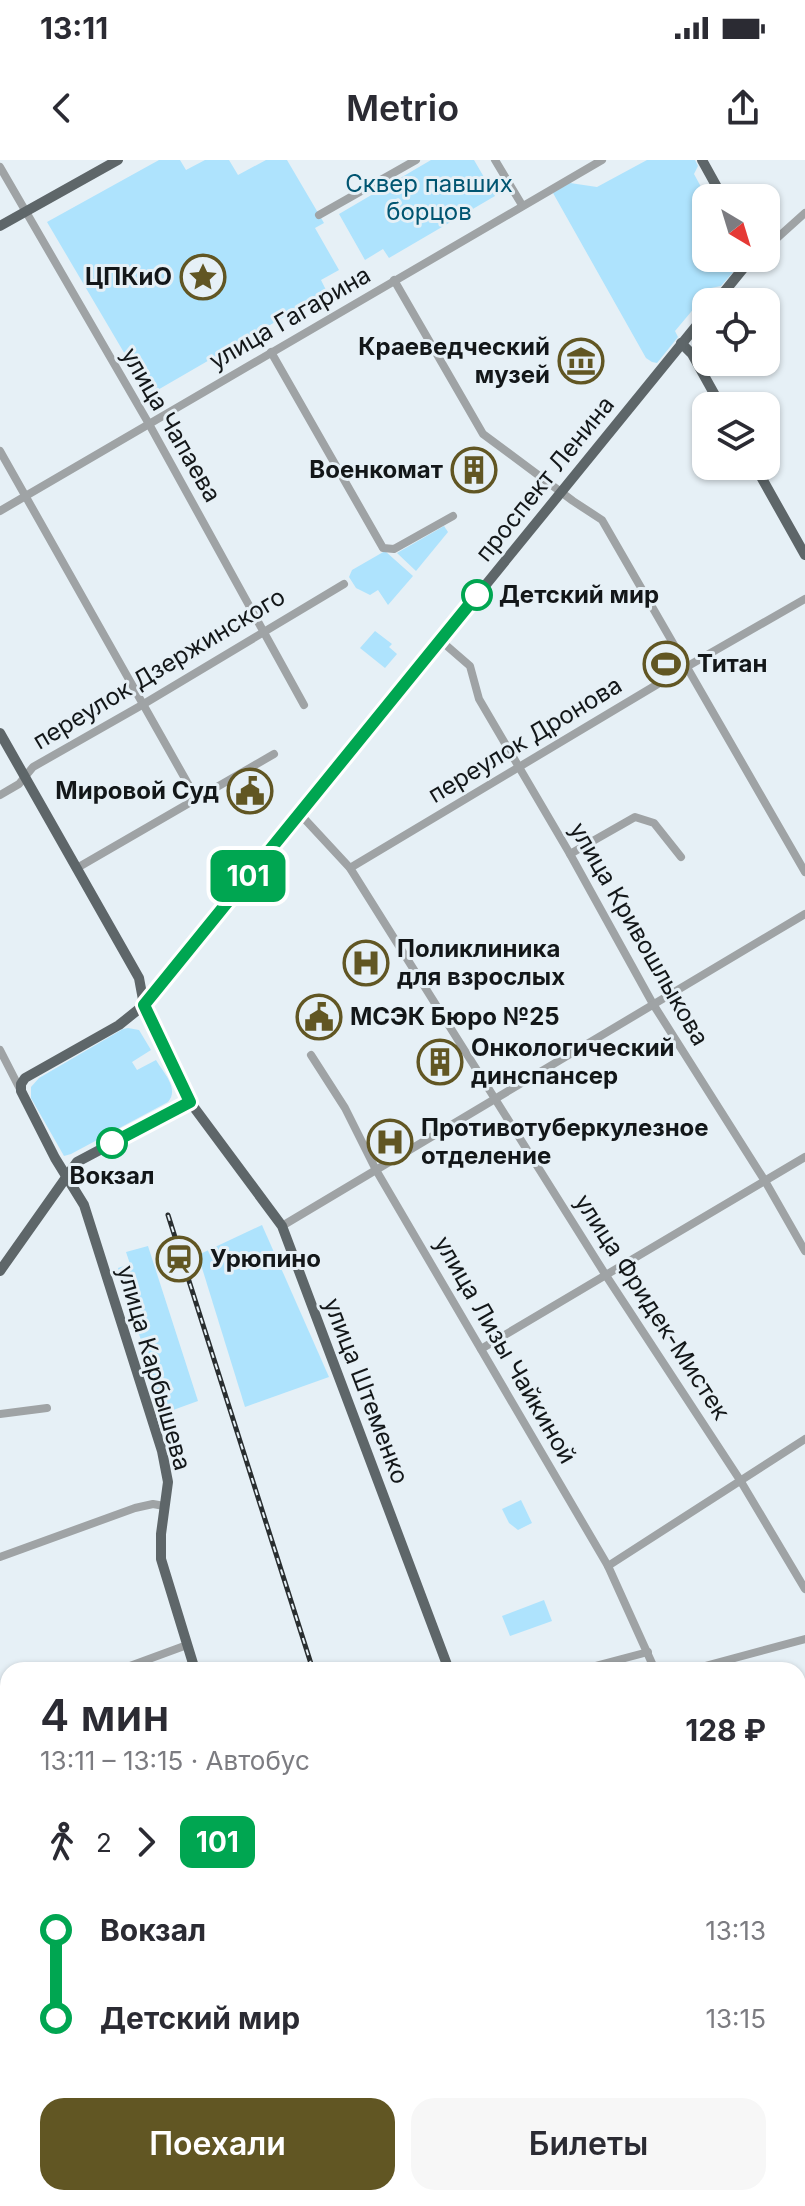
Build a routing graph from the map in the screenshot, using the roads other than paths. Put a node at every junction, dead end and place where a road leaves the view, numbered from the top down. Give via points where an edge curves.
1 (118, 160) edge
2 (416, 160) edge
3 (495, 160) edge
4 (602, 160) edge
5 (702, 160) edge
6 (0, 167) edge
7 (715, 184) edge
8 (522, 205) junction
9 (25, 211) junction
10 (805, 213) edge
11 (319, 215) dead end
12 (0, 226) edge
13 (780, 235) edge
14 (740, 272) edge
15 (394, 280) junction
16 (727, 288) edge
17 (692, 330) edge
18 (681, 343) junction
19 (271, 352) junction
20 (713, 392) edge
21 (149, 424) junction
22 (0, 451) edge
23 (763, 480) edge
24 (561, 492) junction
25 (26, 496) junction
26 (0, 511) edge
27 (453, 516) dead end
28 (805, 555) edge
29 (344, 584) dead end
30 (805, 599) edge
31 (264, 631) junction
32 (440, 640) junction
33 (688, 666) junction
34 (142, 705) junction
35 (304, 705) dead end
36 (0, 733) edge
37 (274, 754) dead end
38 (519, 766) junction
39 (25, 775) junction
40 (0, 795) edge
41 (196, 798) junction
42 (299, 813) junction
43 (570, 854) junction
44 (681, 857) dead end
45 (77, 868) junction
46 (350, 868) junction
47 (805, 872) edge
48 (805, 914) edge
49 (653, 1004) junction
50 (144, 1005) junction
51 (0, 1050) edge
52 (311, 1055) dead end
53 (21, 1091) junction
54 (494, 1099) junction
55 (190, 1102) junction
56 (805, 1157) edge
57 (376, 1170) junction
58 (66, 1175) junction
59 (765, 1181) junction
60 (282, 1226) junction
61 (805, 1251) edge
62 (0, 1271) edge
63 (605, 1274) junction
64 (481, 1349) junction
65 (47, 1408) dead end
66 (1, 1413) edge
67 (805, 1439) edge
68 (740, 1480) junction
69 (164, 1506) junction
70 (0, 1557) edge
71 (608, 1566) junction
72 (805, 1589) edge
73 (805, 1639) edge
74 (187, 1645) junction
75 (648, 1652) junction
76 (141, 1662) edge
77 (192, 1662) edge
78 (446, 1662) edge
79 (610, 1662) edge
80 (652, 1662) edge
81 (720, 1662) edge

1 - 9 main road
2 - 11 street
3 - 8 street
4 - 8 street, улица Гагарина
5 - 7 main road
6 - 9 street, улица Чапаева
8 - 15 street, улица Гагарина
9 - 12 main road
9 - 21 street, улица Чапаева
10 - 13 street
14 - 16 main road
15 - 19 street, улица Гагарина
15 - 24 street via 483,434
17 - 18 main road, проспект Ленина
18 - 20 main road
18 - 24 main road, проспект Ленина
19 - 21 street, улица Гагарина
19 - 27 street via 383,548 394,549
21 - 25 street, улица Гагарина
21 - 31 street, улица Чапаева
22 - 25 street
23 - 28 main road
24 - 32 main road, проспект Ленина
24 - 33 street via 602,520
25 - 26 street, улица Гагарина
25 - 34 street
29 - 31 street, переулок Дзержинского
30 - 33 street, переулок Дронова
31 - 34 street, переулок Дзержинского
31 - 35 street, улица Чапаева
32 - 38 street, улица Кривошлыкова via 470,666 479,699
32 - 42 main road, проспект Ленина
33 - 38 street, переулок Дронова
33 - 47 street
34 - 39 street, переулок Дзержинского
34 - 41 street
36 - 39 main road, улица Штеменко
37 - 41 street
38 - 43 street, улица Кривошлыкова
38 - 46 street, переулок Дронова
39 - 40 street, переулок Дзержинского
39 - 45 main road, улица Штеменко
41 - 45 street
42 - 46 street, улица Фридек-Мистек
42 - 50 main road, проспект Ленина
43 - 44 street via 635,817 654,823
43 - 49 street, улица Кривошлыкова
45 - 50 main road, улица Штеменко via 139,978
46 - 54 street, улица Фридек-Мистек
48 - 49 street
49 - 54 street
49 - 59 street, улица Кривошлыкова
50 - 53 main road, проспект Ленина via 25,1078
50 - 55 main road, улица Штеменко
51 - 53 street
52 - 57 street, улица Лизы Чайкиной
53 - 58 main road, улица Карбышева
54 - 57 street
54 - 63 street, улица Фридек-Мистек
55 - 58 main road via 85,1157
55 - 60 main road, улица Штеменко
56 - 59 street
57 - 60 street
57 - 64 street, улица Лизы Чайкиной
58 - 62 main road
58 - 69 main road, улица Карбышева via 84,1205 162,1451 168,1482
59 - 61 street, улица Кривошлыкова
59 - 63 street
60 - 78 main road, улица Штеменко
63 - 64 street
63 - 68 street, улица Фридек-Мистек
64 - 71 street, улица Лизы Чайкиной
65 - 66 street
67 - 68 street
68 - 71 street
68 - 72 street, улица Фридек-Мистек
69 - 70 street via 135,1508
69 - 74 main road, улица Карбышева via 161,1559
71 - 75 street, улица Лизы Чайкиной
73 - 81 street
74 - 76 street
74 - 77 main road, улица Карбышева
75 - 79 street
75 - 80 street, улица Лизы Чайкиной

